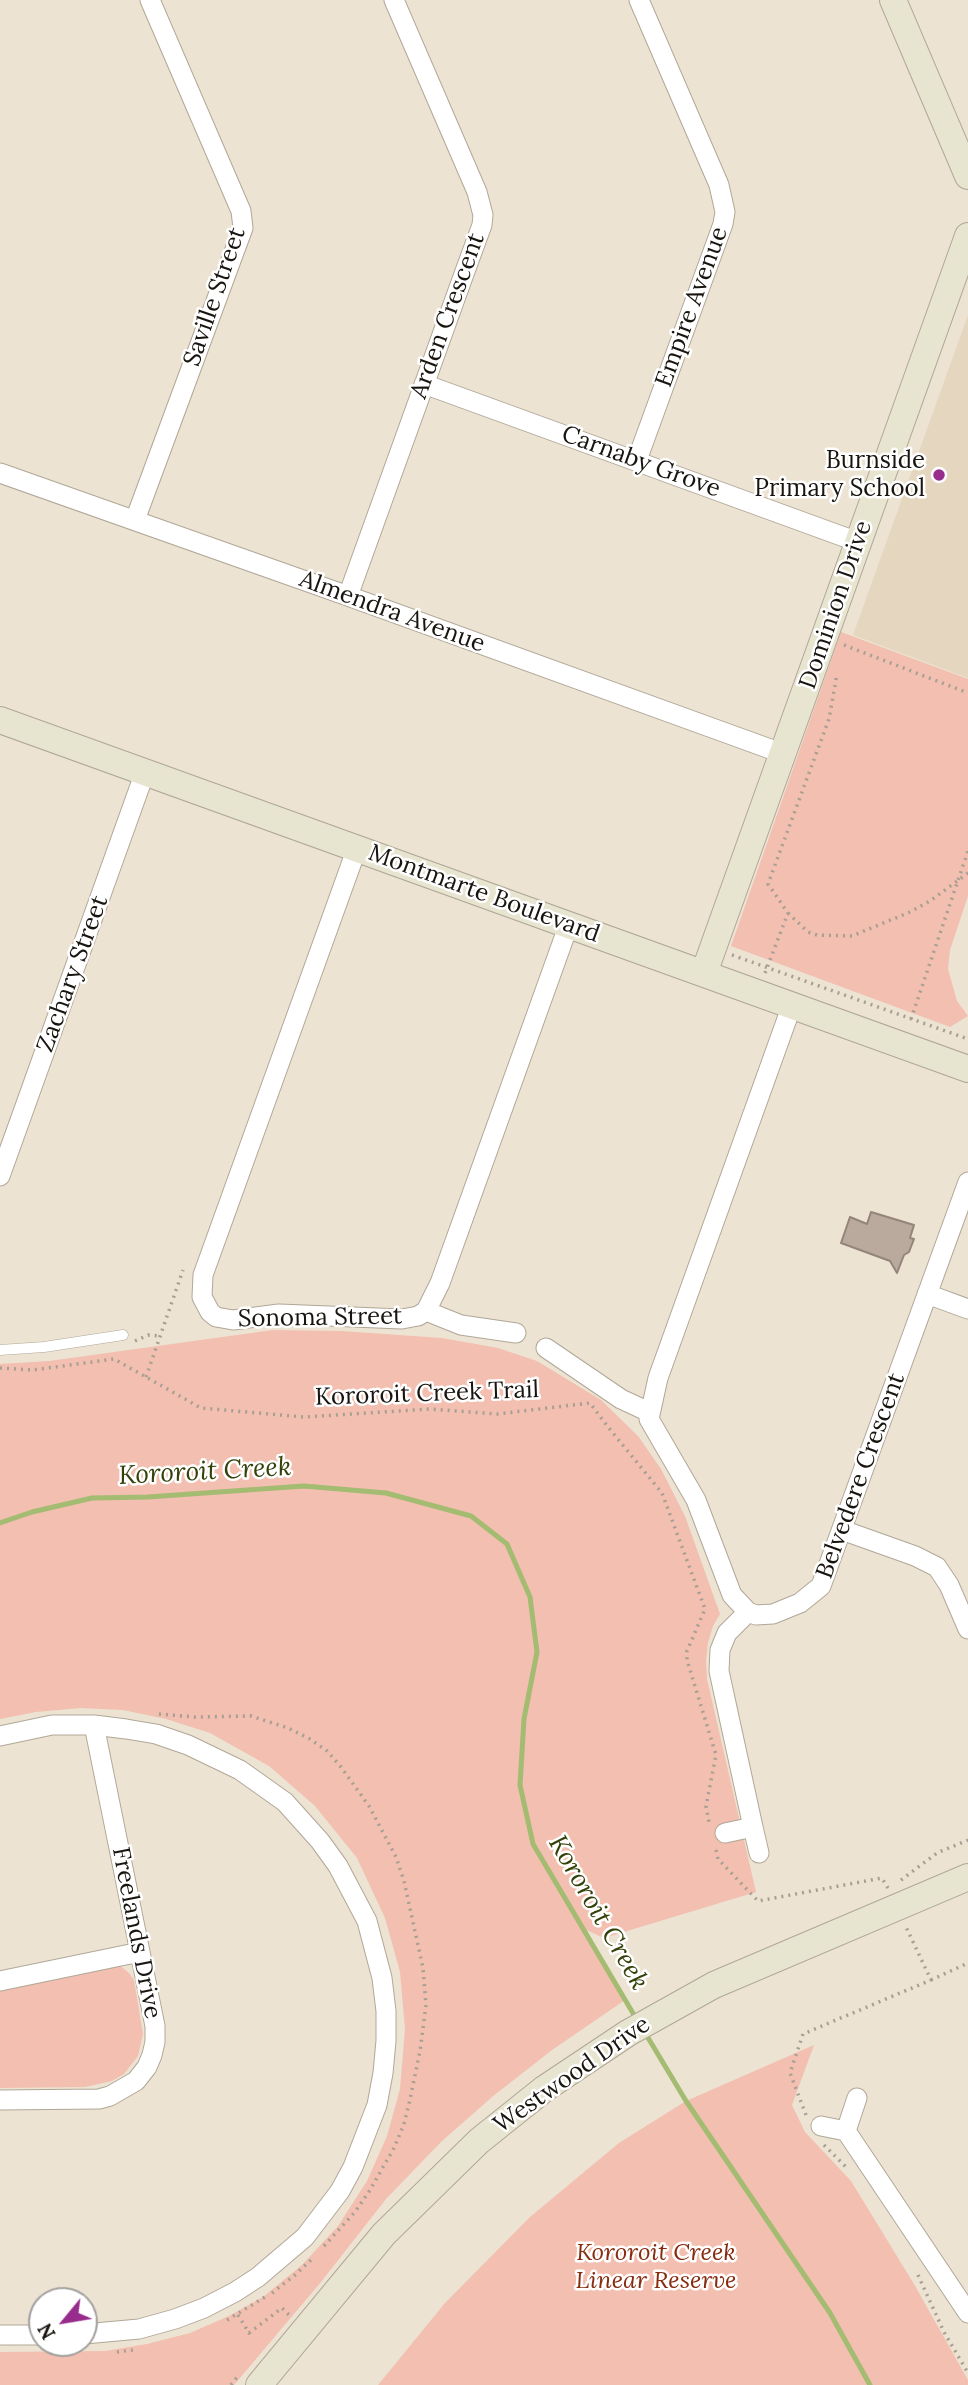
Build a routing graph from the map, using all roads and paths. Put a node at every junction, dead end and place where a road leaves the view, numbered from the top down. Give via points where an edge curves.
1 (149, 0) edge
2 (394, 0) edge
3 (639, 0) edge
4 (893, 0) edge
5 (968, 176) edge
6 (968, 236) edge
7 (424, 384) junction
8 (637, 460) junction
9 (0, 473) edge
10 (135, 520) junction
11 (858, 541) junction
12 (348, 596) junction
13 (848, 634) dead end
14 (837, 670) dead end
15 (968, 693) edge
16 (0, 720) edge
17 (784, 754) junction
18 (145, 772) junction
19 (357, 848) junction
20 (968, 851) edge
21 (968, 873) edge
22 (956, 882) junction
23 (788, 913) junction
24 (569, 924) junction
25 (713, 948) junction
26 (768, 967) junction
27 (704, 973) junction
28 (758, 992) junction
29 (792, 1004) junction
30 (911, 1018) junction
31 (968, 1039) edge
32 (968, 1069) edge
33 (0, 1176) edge
34 (968, 1182) edge
35 (210, 1255) junction
36 (928, 1294) junction
37 (968, 1309) edge
38 (426, 1311) junction
39 (516, 1333) dead end
40 (123, 1335) joint
41 (160, 1336) junction
42 (546, 1348) dead end
43 (0, 1350) edge
44 (0, 1368) edge
45 (146, 1377) junction
46 (649, 1412) junction
47 (842, 1530) junction
48 (748, 1612) junction
49 (968, 1629) edge
50 (152, 1713) dead end
51 (94, 1725) junction
52 (0, 1736) edge
53 (753, 1827) junction
54 (717, 1837) junction
55 (760, 1853) dead end
56 (968, 1877) edge
57 (897, 1908) junction
58 (140, 1952) junction
59 (968, 1963) edge
60 (0, 1980) edge
61 (931, 1980) junction
62 (858, 2098) dead end
63 (0, 2100) edge
64 (816, 2128) junction
65 (846, 2131) junction
66 (848, 2169) dead end
67 (915, 2269) dead end
68 (968, 2313) edge
69 (237, 2315) junction
70 (289, 2315) dead end
71 (219, 2323) dead end
72 (0, 2335) edge
73 (98, 2340) edge
74 (28, 2341) edge
75 (139, 2349) dead end
76 (113, 2352) dead end
77 (968, 2373) edge
78 (259, 2385) edge

1 - 10 street, Saville Street via 241,211 243,228
2 - 7 street, Arden Crescent via 483,215
3 - 8 street, Empire Avenue via 719,185 725,212
4 - 5 street
6 - 11 street, Dominion Drive
7 - 8 street, Carnaby Grove
7 - 12 street, Arden Crescent
8 - 11 street, Carnaby Grove
9 - 10 street, Almendra Avenue
10 - 12 street, Almendra Avenue
11 - 17 street, Dominion Drive
12 - 17 street, Almendra Avenue
13 - 15 path via 844,645
14 - 23 path via 829,719 768,884
16 - 18 street, Montmarte Boulevard
17 - 25 street, Dominion Drive
18 - 19 street, Montmarte Boulevard
18 - 33 street, Zachary Street
19 - 24 street, Montmarte Boulevard
19 - 35 street, Sonoma Street
20 - 22 path
21 - 22 path
22 - 23 path via 910,912 852,936 808,932
22 - 30 path
23 - 26 path
24 - 27 street, Montmarte Boulevard
24 - 38 street, Sonoma Street
25 - 26 path
25 - 27 street, Dominion Drive
26 - 28 path
26 - 30 path
27 - 28 street, Montmarte Boulevard
28 - 29 street, Montmarte Boulevard
29 - 32 street, Montmarte Boulevard
29 - 46 street
30 - 31 path
34 - 36 street, Belvedere Crescent
35 - 38 street, Sonoma Street via 202,1297 211,1312 225,1319 267,1314 402,1319
35 - 41 path via 191,1249
36 - 37 street
36 - 47 street, Belvedere Crescent
38 - 39 street via 461,1325
40 - 41 path via 130,1343 148,1335
40 - 43 lane
41 - 45 path
42 - 46 street via 621,1399
44 - 45 path, Kororoit Creek Trail via 33,1370 114,1359
45 - 54 path, Kororoit Creek Trail via 201,1408 304,1417 430,1409 497,1414 590,1403 662,1493 705,1609 687,1660 716,1755 706,1806
46 - 48 street via 650,1423 696,1500 732,1595
47 - 48 street, Belvedere Crescent via 816,1593 774,1614
47 - 49 street via 937,1567
48 - 53 street via 727,1633 719,1671
50 - 69 path via 251,1716 288,1728 327,1751 369,1806 396,1857 423,1968 426,2006 415,2078 404,2124 383,2169 355,2212 311,2260
51 - 52 street via 52,1725
51 - 58 street, Freelands Drive
51 - 73 street via 156,1734 216,1756 285,1802 338,1866 367,1921 386,2011 379,2094 368,2133 340,2191 305,2237 227,2297 174,2319
53 - 54 street
53 - 55 street
54 - 57 path, Kororoit Creek Trail via 718,1859 758,1901 882,1878
56 - 57 street, Westwood Drive
57 - 61 path, Kororoit Creek Trail
57 - 78 street, Westwood Drive via 714,1985 628,2032 544,2089 479,2141 384,2234
58 - 60 street
58 - 63 street, Freelands Drive via 155,2042 147,2067 136,2081 99,2099
59 - 61 path
61 - 64 path via 803,2034 790,2073
62 - 65 street
64 - 65 street
64 - 66 path
65 - 68 street
67 - 77 path
69 - 70 path via 249,2333 282,2308
69 - 71 path
72 - 74 street
75 - 76 path

